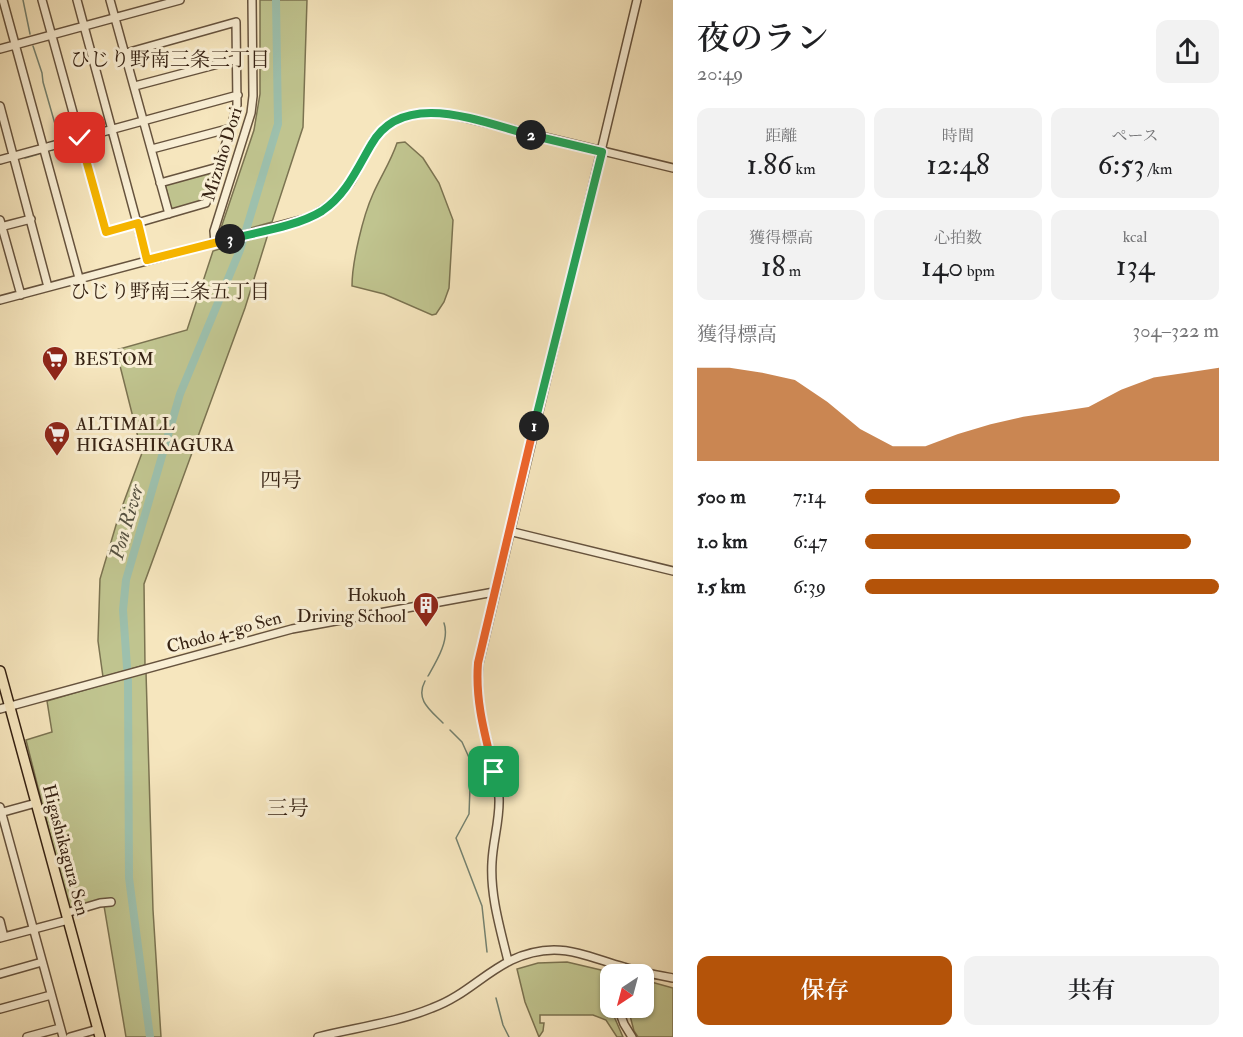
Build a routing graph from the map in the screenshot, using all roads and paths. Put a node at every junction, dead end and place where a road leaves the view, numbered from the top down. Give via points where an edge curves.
1 (3, 0) edge
2 (42, 0) edge
3 (77, 0) edge
4 (110, 0) edge
5 (143, 0) edge
6 (176, 0) edge
7 (252, 0) edge
8 (637, 0) edge
9 (146, 9) junction
10 (115, 18) junction
11 (84, 26) junction
12 (52, 35) junction
13 (16, 45) junction
14 (0, 49) edge
15 (126, 53) junction
16 (237, 59) junction
17 (135, 86) junction
18 (238, 95) junction
19 (0, 106) edge
20 (144, 120) junction
21 (231, 128) junction
22 (112, 129) junction
23 (80, 138) junction
24 (44, 147) junction
25 (152, 149) junction
26 (602, 152) junction
27 (14, 156) junction
28 (0, 160) edge
29 (218, 167) junction
30 (673, 168) edge
31 (160, 183) junction
32 (169, 214) junction
33 (30, 219) junction
34 (138, 223) junction
35 (1, 225) edge
36 (214, 243) junction
37 (147, 260) junction
38 (79, 278) junction
39 (48, 287) junction
40 (21, 295) junction
41 (0, 300) edge
42 (509, 531) junction
43 (673, 571) edge
44 (494, 592) junction
45 (0, 671) edge
46 (5, 707) edge
47 (36, 803) junction
48 (0, 811) edge
49 (111, 902) dead end
50 (67, 916) junction
51 (0, 921) edge
52 (33, 929) junction
53 (2, 938) edge
54 (508, 961) junction
55 (42, 962) junction
56 (608, 964) edge
57 (0, 974) edge
58 (654, 975) edge
59 (673, 978) edge
60 (51, 995) junction
61 (0, 1009) edge
62 (622, 1018) edge
63 (60, 1028) junction
64 (99, 1033) edge
65 (27, 1037) edge
66 (63, 1037) edge
67 (70, 1037) edge
68 (318, 1037) edge
69 (632, 1037) edge

1 - 13 street
2 - 12 street
3 - 11 street
4 - 10 street
5 - 9 street
6 - 9 street
7 - 36 street, Mizuho Dori via 251,113 214,231
8 - 26 street
9 - 10 street
10 - 11 street
10 - 15 street
11 - 12 street
11 - 22 street
12 - 13 street
12 - 23 street
13 - 14 street
13 - 24 street
15 - 16 street via 236,22
15 - 17 street
16 - 17 street
16 - 18 street
17 - 20 street
18 - 20 street
18 - 21 street
19 - 27 street
20 - 22 street
20 - 25 street
21 - 25 street
21 - 29 street
22 - 23 street
22 - 34 street
23 - 24 street
23 - 34 street via 106,232
24 - 27 street
24 - 38 street
25 - 31 street
26 - 30 street
26 - 36 street via 441,112 421,112 387,126 349,184 322,211
26 - 42 street
27 - 28 street
27 - 33 street
29 - 31 street
29 - 32 street via 206,203
31 - 32 street
32 - 34 street
33 - 35 street
33 - 39 street
34 - 37 street
35 - 40 street
36 - 37 street
37 - 38 street
38 - 39 street
39 - 40 street
40 - 41 street
42 - 43 street
42 - 44 street
44 - 46 street, Chodo 4-go Sen via 292,629
44 - 54 street via 476,684 499,797 492,879
45 - 46 main road, Higashikagura Sen
46 - 47 main road, Higashikagura Sen
47 - 48 street
47 - 50 main road, Higashikagura Sen
48 - 52 street
49 - 50 street
50 - 52 street
50 - 64 main road, Higashikagura Sen
51 - 53 street
52 - 53 street
52 - 55 street
54 - 56 street via 552,950 576,952
54 - 68 street via 431,1009
55 - 57 street
55 - 60 street
58 - 59 street
60 - 61 street
60 - 63 street
62 - 69 street
63 - 65 street
63 - 66 street
64 - 67 street

